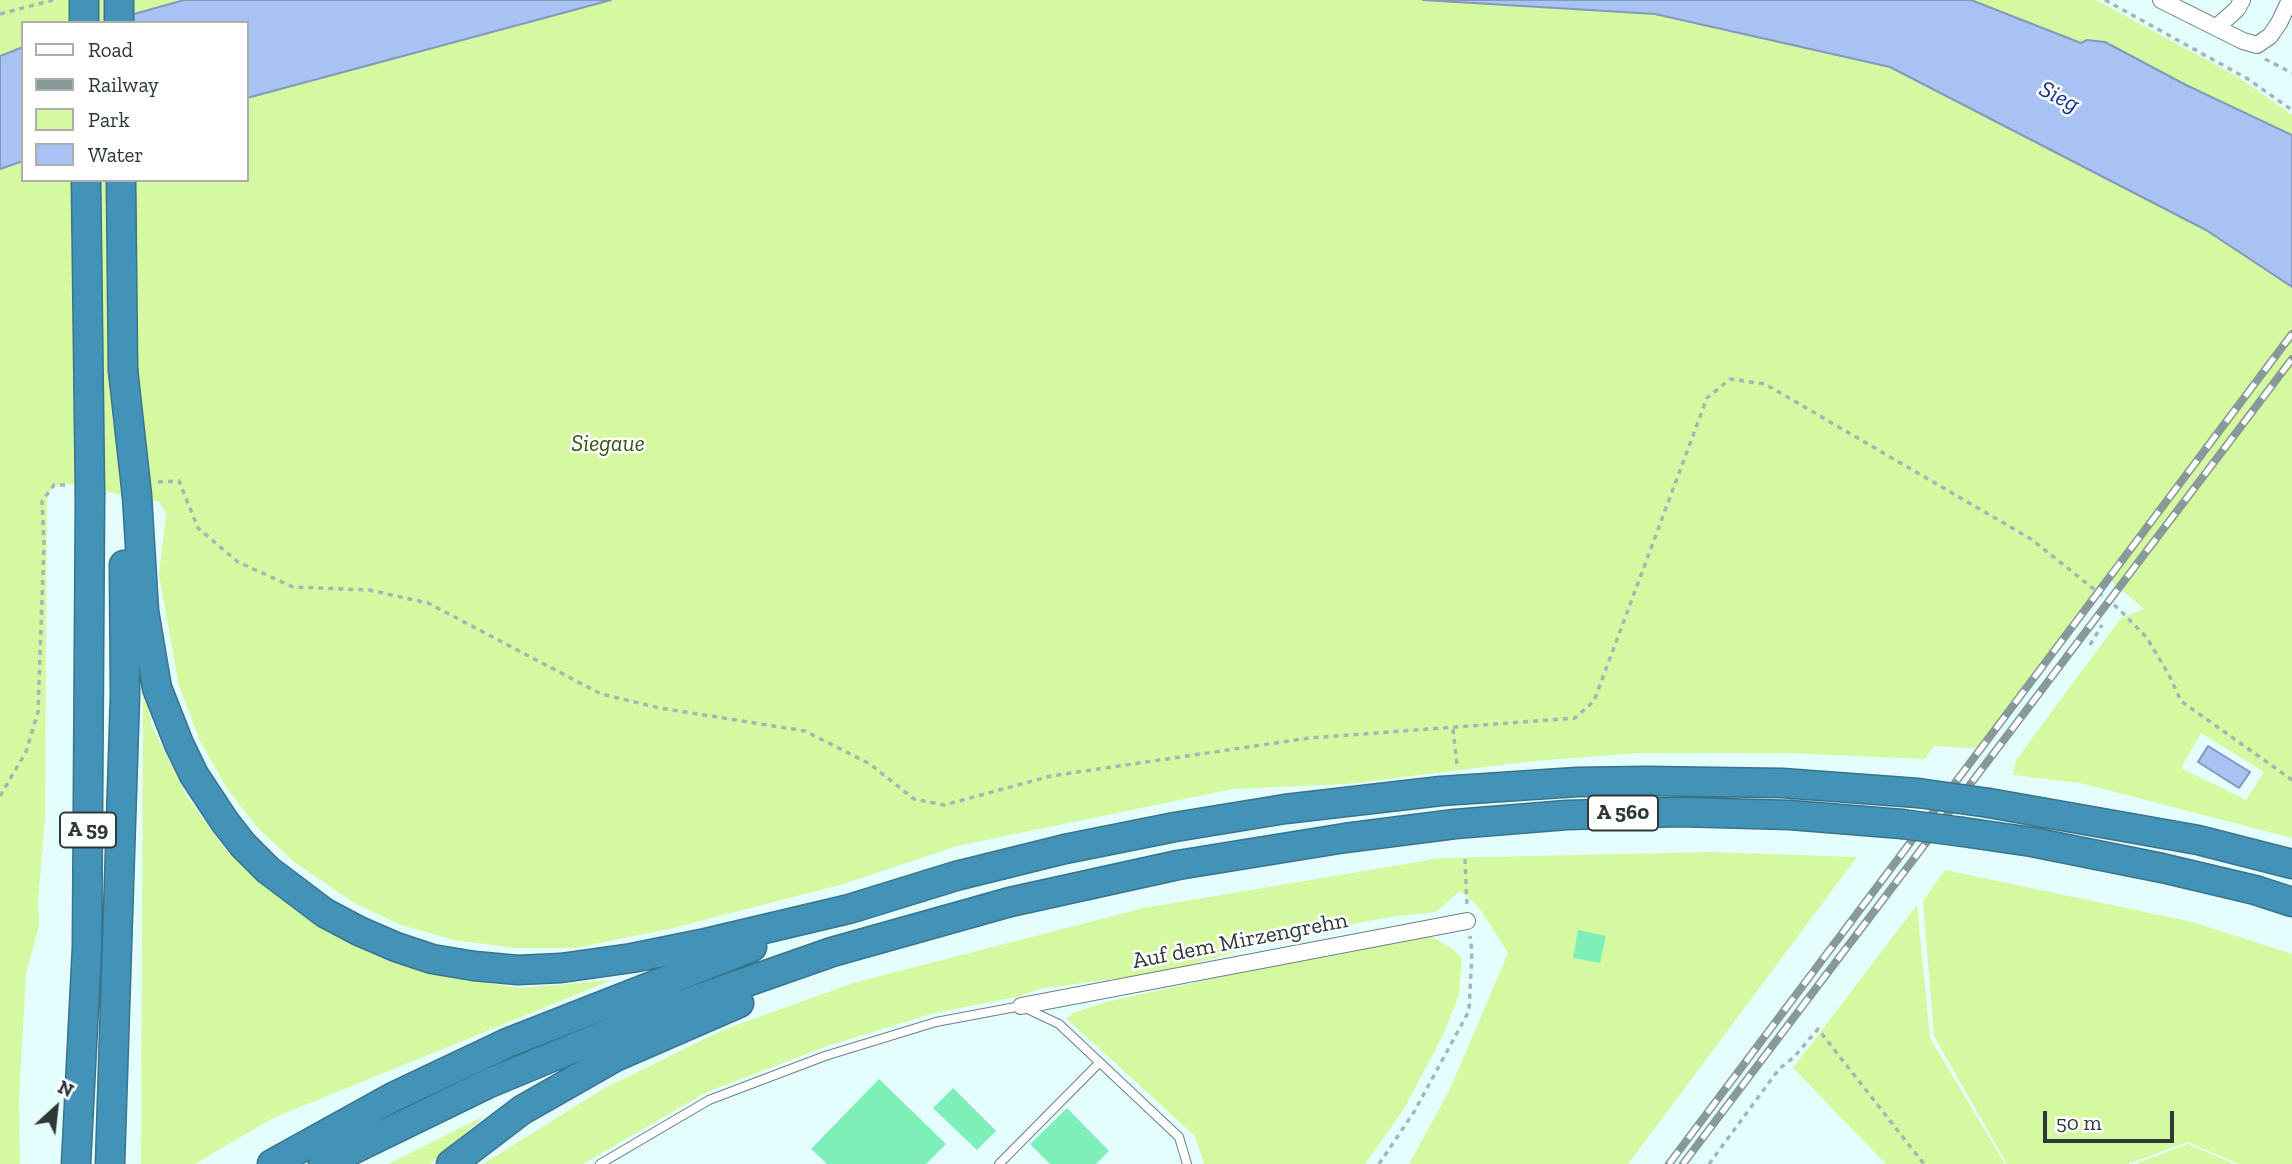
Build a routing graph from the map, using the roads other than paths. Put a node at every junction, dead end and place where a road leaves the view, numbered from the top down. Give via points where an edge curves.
1 (83, 0) edge
2 (119, 0) edge
3 (2161, 0) edge
4 (2242, 0) edge
5 (2290, 0) edge
6 (2186, 6) edge
7 (84, 21) edge
8 (119, 21) edge
9 (2217, 27) junction
10 (86, 182) edge
11 (121, 182) edge
12 (130, 496) junction
13 (2292, 864) edge
14 (1010, 902) junction
15 (2292, 902) edge
16 (849, 909) junction
17 (1467, 921) road end
18 (1021, 1006) junction
19 (1099, 1063) junction
20 (76, 1164) edge
21 (110, 1164) edge
22 (272, 1164) edge
23 (323, 1164) edge
24 (451, 1164) edge
25 (600, 1164) edge
26 (999, 1164) edge
27 (1187, 1164) edge

1 - 7 highway
2 - 8 highway
3 - 6 street
4 - 9 street
5 - 9 street via 2275,29 2257,45
6 - 9 street
10 - 20 highway, A 59, bridge via 90,495 87,947
11 - 12 highway, bridge
12 - 16 highway via 150,654 157,688 179,744 207,797 243,845 286,885 326,913 432,959 518,970 643,956
12 - 21 highway, A 59
13 - 16 highway, A 560, bridge via 2198,840 1918,793 1782,783 1645,781 1509,786 1285,809 1065,849
14 - 15 highway, A 560, bridge via 1178,865 1345,838 1469,822 1679,812 1902,824 2032,842 2162,868
14 - 23 highway via 832,952 658,1013 487,1084
14 - 24 highway via 663,1035 522,1110
16 - 22 highway via 507,1043 393,1097
17 - 18 street, Auf dem Mirzengrehn
18 - 19 lane via 1059,1024
18 - 25 lane, Auf dem Mirzengrehn via 936,1022 825,1056 709,1100
19 - 26 lane
19 - 27 lane via 1179,1137

